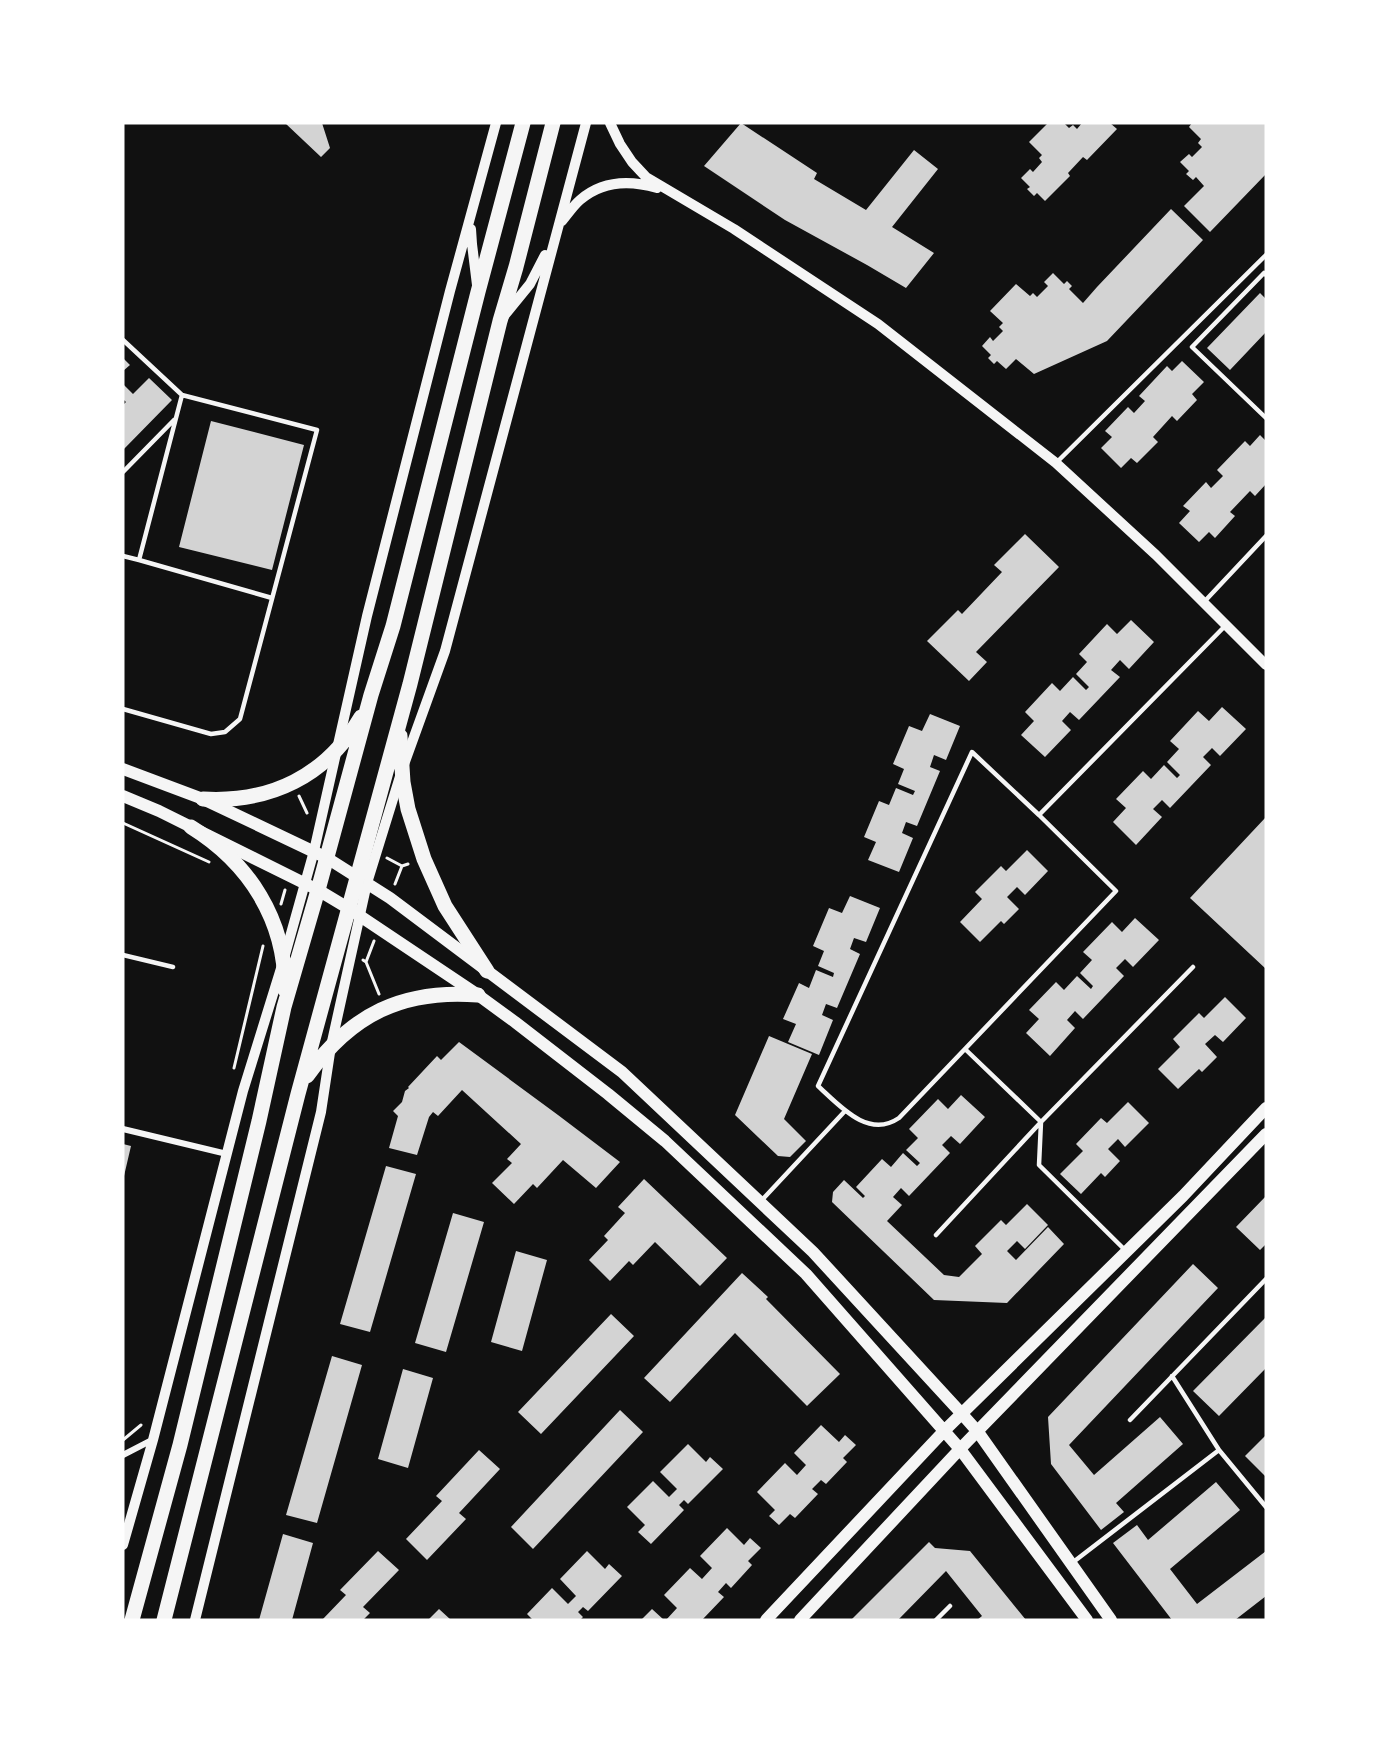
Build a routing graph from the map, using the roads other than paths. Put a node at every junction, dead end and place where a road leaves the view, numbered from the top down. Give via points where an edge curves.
1 (496, 123) edge
2 (524, 123) edge
3 (553, 123) edge
4 (586, 123) edge
5 (610, 123) edge
6 (675, 194) junction
7 (471, 217) junction
8 (557, 226) junction
9 (554, 240) junction
10 (1266, 255) edge
11 (1266, 275) edge
12 (478, 292) junction
13 (500, 321) junction
14 (123, 340) edge
15 (182, 395) junction
16 (176, 418) junction
17 (1266, 418) edge
18 (1056, 462) junction
19 (123, 472) edge
20 (1266, 536) edge
21 (123, 556) edge
22 (139, 560) junction
23 (273, 598) junction
24 (1204, 602) junction
25 (1226, 625) junction
26 (1266, 665) edge
27 (410, 684) junction
28 (371, 695) junction
29 (123, 709) edge
30 (338, 749) junction
31 (123, 769) edge
32 (402, 770) junction
33 (123, 796) edge
34 (203, 799) junction
35 (1039, 815) junction
36 (191, 827) junction
37 (321, 855) junction
38 (362, 880) junction
39 (312, 887) junction
40 (354, 912) junction
41 (123, 955) edge
42 (283, 962) junction
43 (174, 967) dead end
44 (1193, 967) dead end
45 (487, 971) junction
46 (478, 995) junction
47 (284, 1007) junction
48 (331, 1046) junction
49 (965, 1049) junction
50 (298, 1094) junction
51 (1266, 1108) edge
52 (845, 1111) junction
53 (1041, 1122) junction
54 (123, 1130) edge
55 (1266, 1134) edge
56 (228, 1154) junction
57 (760, 1202) junction
58 (936, 1235) dead end
59 (1127, 1252) junction
60 (1266, 1279) edge
61 (1172, 1376) junction
62 (962, 1414) junction
63 (1130, 1420) dead end
64 (944, 1431) junction
65 (978, 1432) junction
66 (153, 1440) junction
67 (960, 1449) junction
68 (1219, 1450) junction
69 (123, 1455) edge
70 (1266, 1507) edge
71 (123, 1545) edge
72 (1070, 1565) junction
73 (950, 1606) dead end
74 (132, 1620) edge
75 (164, 1620) edge
76 (195, 1620) edge
77 (766, 1620) edge
78 (800, 1620) edge
79 (936, 1620) edge
80 (1087, 1620) edge
81 (1111, 1620) edge

1 - 7 street
2 - 12 main road
3 - 13 main road
4 - 8 street
5 - 6 street via 632,162 646,177
6 - 8 street via 638,183 601,187 580,200
6 - 18 street via 878,324
7 - 12 street
7 - 30 street via 367,616
8 - 9 street
9 - 13 street via 530,284
9 - 32 street via 445,651
10 - 18 lane
11 - 17 lane via 1192,347
12 - 28 main road via 393,626
13 - 27 main road
14 - 15 lane
15 - 16 lane
15 - 23 lane via 317,430
16 - 19 lane
16 - 22 lane
18 - 24 street
20 - 24 lane
21 - 22 lane
22 - 23 lane
23 - 29 lane via 240,719 225,732 211,734
24 - 25 street
25 - 26 street
25 - 35 lane
27 - 32 main road via 400,727
27 - 38 main road
28 - 30 main road via 364,713
28 - 37 main road
30 - 34 main road via 314,770 279,789 242,798
30 - 37 street
31 - 34 main road
32 - 38 street
32 - 45 main road via 408,809 425,862 445,906
33 - 36 main road
34 - 37 main road
35 - 49 lane via 1116,891
35 - 52 lane via 972,752 818,1086
36 - 39 main road
36 - 42 main road via 222,849 248,876 268,910
37 - 38 main road
37 - 39 main road
38 - 40 main road
38 - 45 main road
39 - 40 main road
39 - 42 street
39 - 47 main road
40 - 46 main road
40 - 48 street
40 - 50 main road
41 - 43 lane
42 - 47 main road
42 - 56 street
44 - 53 lane
45 - 57 main road via 622,1072
46 - 48 main road via 416,998 384,1009 359,1022
46 - 64 main road via 665,1141 806,1274
47 - 74 main road via 180,1445
48 - 50 main road via 305,1076
48 - 76 street via 321,1112
49 - 52 lane via 893,1122 870,1124
49 - 53 lane
50 - 75 main road
51 - 59 main road
52 - 57 lane
53 - 58 lane
53 - 59 lane via 1039,1165
54 - 56 street
55 - 65 main road
56 - 66 street
57 - 62 main road via 813,1252
59 - 62 main road
60 - 61 lane
61 - 63 lane
61 - 68 lane
62 - 64 main road
62 - 65 main road
64 - 67 main road
64 - 77 main road
65 - 67 main road
65 - 72 main road
66 - 69 street
66 - 71 street
67 - 78 main road
67 - 80 main road
68 - 70 lane
68 - 72 lane
72 - 81 main road
73 - 79 lane

